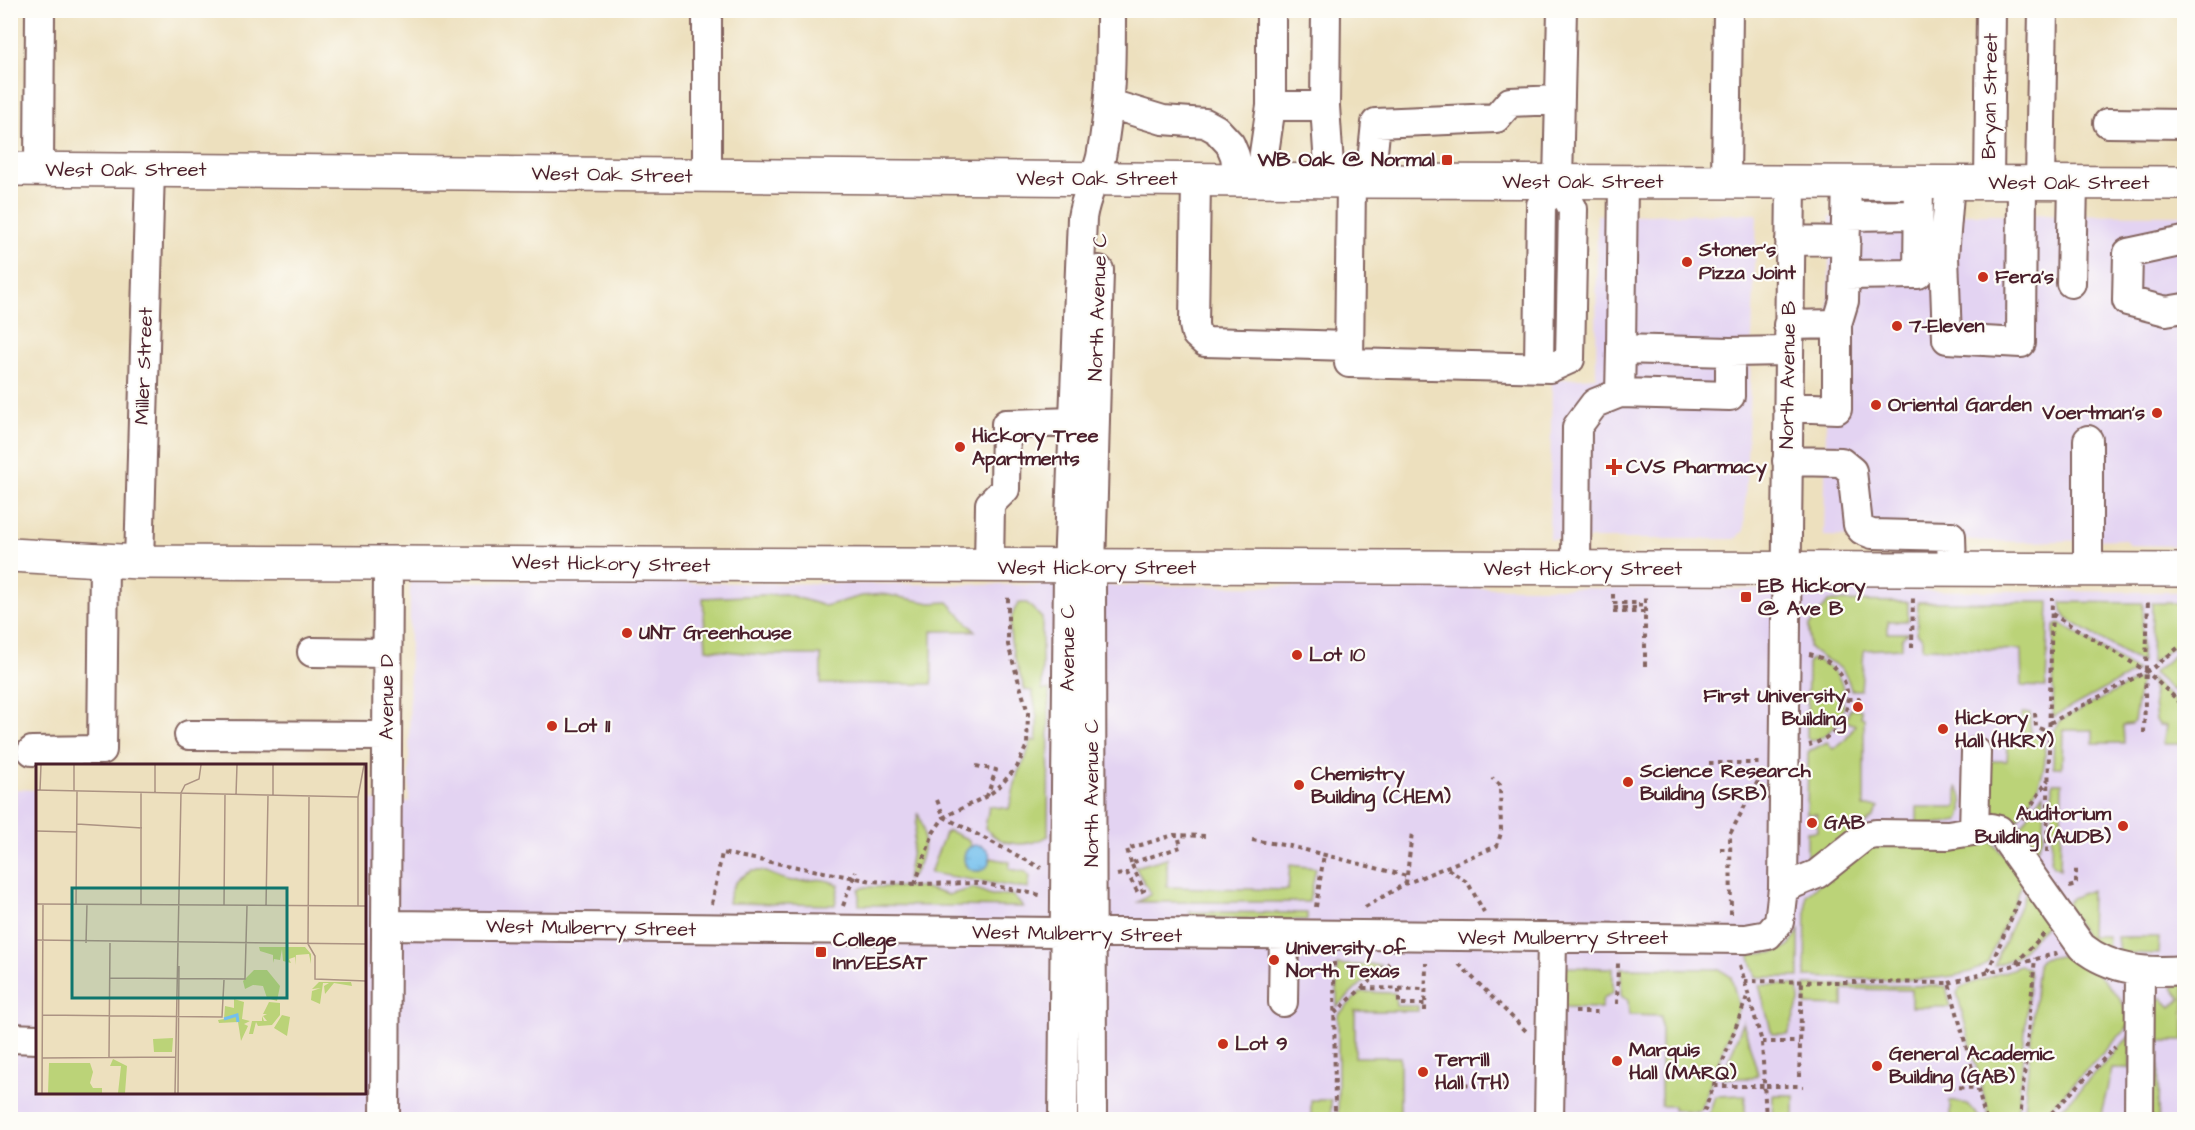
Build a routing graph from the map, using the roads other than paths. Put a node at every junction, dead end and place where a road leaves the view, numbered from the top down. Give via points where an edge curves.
1 (40, 10) edge
2 (707, 10) edge
3 (1111, 10) edge
4 (1271, 10) edge
5 (1326, 10) edge
6 (1562, 10) edge
7 (1728, 10) edge
8 (1991, 10) edge
9 (2043, 10) edge
10 (1558, 100) junction
11 (1110, 104) junction
12 (1325, 105) junction
13 (1271, 106) junction
14 (2108, 123) dead end
15 (2184, 124) edge
16 (25, 169) edge
17 (150, 170) junction
18 (707, 176) junction
19 (1093, 179) junction
20 (1196, 180) junction
21 (1249, 180) junction
22 (1350, 181) junction
23 (1791, 181) junction
24 (1847, 181) junction
25 (1558, 182) junction
26 (1623, 182) junction
27 (1726, 182) junction
28 (1935, 182) junction
29 (1989, 182) junction
30 (2031, 182) junction
31 (2073, 183) junction
32 (2184, 183) edge
33 (1918, 215) junction
34 (1846, 228) junction
35 (1790, 240) junction
36 (2184, 241) edge
37 (1845, 275) junction
38 (2071, 283) dead end
39 (2184, 308) edge
40 (1837, 324) junction
41 (1788, 338) junction
42 (1350, 346) junction
43 (1621, 349) junction
44 (1730, 352) junction
45 (1620, 393) junction
46 (1788, 407) junction
47 (1074, 422) junction
48 (2088, 440) dead end
49 (1787, 461) junction
50 (10, 555) edge
51 (104, 560) junction
52 (139, 562) junction
53 (388, 562) junction
54 (989, 567) junction
55 (1079, 568) junction
56 (1576, 569) junction
57 (1785, 569) junction
58 (1952, 569) junction
59 (2088, 569) junction
60 (2184, 570) edge
61 (312, 652) dead end
62 (387, 653) junction
63 (189, 735) dead end
64 (387, 736) junction
65 (32, 751) dead end
66 (1976, 752) dead end
67 (1974, 831) junction
68 (1783, 888) junction
69 (386, 925) junction
70 (1078, 934) junction
71 (1768, 935) joint
72 (1284, 936) junction
73 (1552, 938) junction
74 (2184, 970) edge
75 (2140, 971) junction
76 (1283, 1002) dead end
77 (10, 1038) edge
78 (36, 1039) edge
79 (375, 1045) edge
80 (385, 1119) edge
81 (1063, 1119) edge
82 (1092, 1119) edge
83 (1549, 1119) edge
84 (2139, 1119) edge

1 - 16 street
2 - 18 street
3 - 11 street
4 - 13 street
5 - 12 street
6 - 10 street
7 - 27 street
8 - 29 street, Bryan Street
9 - 30 street
10 - 22 street via 1510,102 1496,118 1376,123
10 - 25 street
11 - 19 street
11 - 21 street via 1163,120 1205,123 1216,129 1230,144
12 - 13 street
12 - 22 street
13 - 21 street
14 - 15 street
16 - 17 main road, West Oak Street
17 - 18 main road, West Oak Street
17 - 52 street, Miller Street
18 - 19 main road, West Oak Street
19 - 20 main road, West Oak Street
19 - 47 street via 1082,218
19 - 55 street, North Avenue C via 1100,218
20 - 21 main road, West Oak Street
20 - 42 street via 1196,334 1205,342
21 - 22 main road, West Oak Street
22 - 25 main road, West Oak Street
22 - 42 street
23 - 24 main road, West Oak Street
23 - 27 main road, West Oak Street
23 - 35 street, North Avenue B
24 - 28 main road, West Oak Street
24 - 34 street
25 - 26 main road, West Oak Street
25 - 42 street via 1541,205 1539,367 1350,363
26 - 27 main road, West Oak Street
26 - 43 street
28 - 29 main road, West Oak Street
28 - 30 street via 1944,256 1947,339 2021,343
28 - 33 street
29 - 30 main road, West Oak Street
30 - 31 main road, West Oak Street
31 - 32 main road, West Oak Street
31 - 38 street
33 - 34 street
33 - 37 street via 1918,274
34 - 35 street
34 - 37 street
35 - 41 street, North Avenue B
36 - 39 street via 2128,253 2127,302 2166,311
37 - 40 street via 1844,302
40 - 41 street
40 - 46 street via 1837,409
41 - 44 street
41 - 46 street, North Avenue B
43 - 44 street
43 - 45 street
44 - 45 street via 1730,396
45 - 56 street via 1595,403 1578,427
46 - 49 street, North Avenue B
47 - 54 street via 1006,424 1005,489 990,504
47 - 55 street
48 - 59 street
49 - 57 street, North Avenue B
49 - 58 street via 1847,465 1852,471 1858,525 1862,530 1872,534 1951,536
50 - 51 main road, West Hickory Street
51 - 52 main road, West Hickory Street
51 - 65 street via 102,750
52 - 53 main road, West Hickory Street
53 - 54 main road, West Hickory Street
53 - 62 street, Avenue D
54 - 55 main road, West Hickory Street
55 - 56 main road, West Hickory Street
55 - 70 street, North Avenue C
56 - 57 main road, West Hickory Street
57 - 58 main road, West Hickory Street
57 - 68 street, North Avenue B
58 - 59 main road, West Hickory Street
59 - 60 main road, West Hickory Street
61 - 62 street
62 - 64 street, Avenue D
63 - 64 street
64 - 69 street, Avenue D
66 - 67 street
67 - 68 street via 1865,836 1817,874
67 - 75 street via 1999,830 2008,839 2082,947 2112,964
68 - 71 street, North Avenue B via 1779,922
69 - 70 street, West Mulberry Street
69 - 79 street, Avenue D
70 - 72 street, West Mulberry Street
70 - 81 street
70 - 82 street, North Avenue C
71 - 73 street, West Mulberry Street via 1746,939
72 - 73 street, West Mulberry Street
72 - 76 street
73 - 83 street
74 - 75 street
75 - 84 street
77 - 78 street
79 - 80 street, Avenue D

